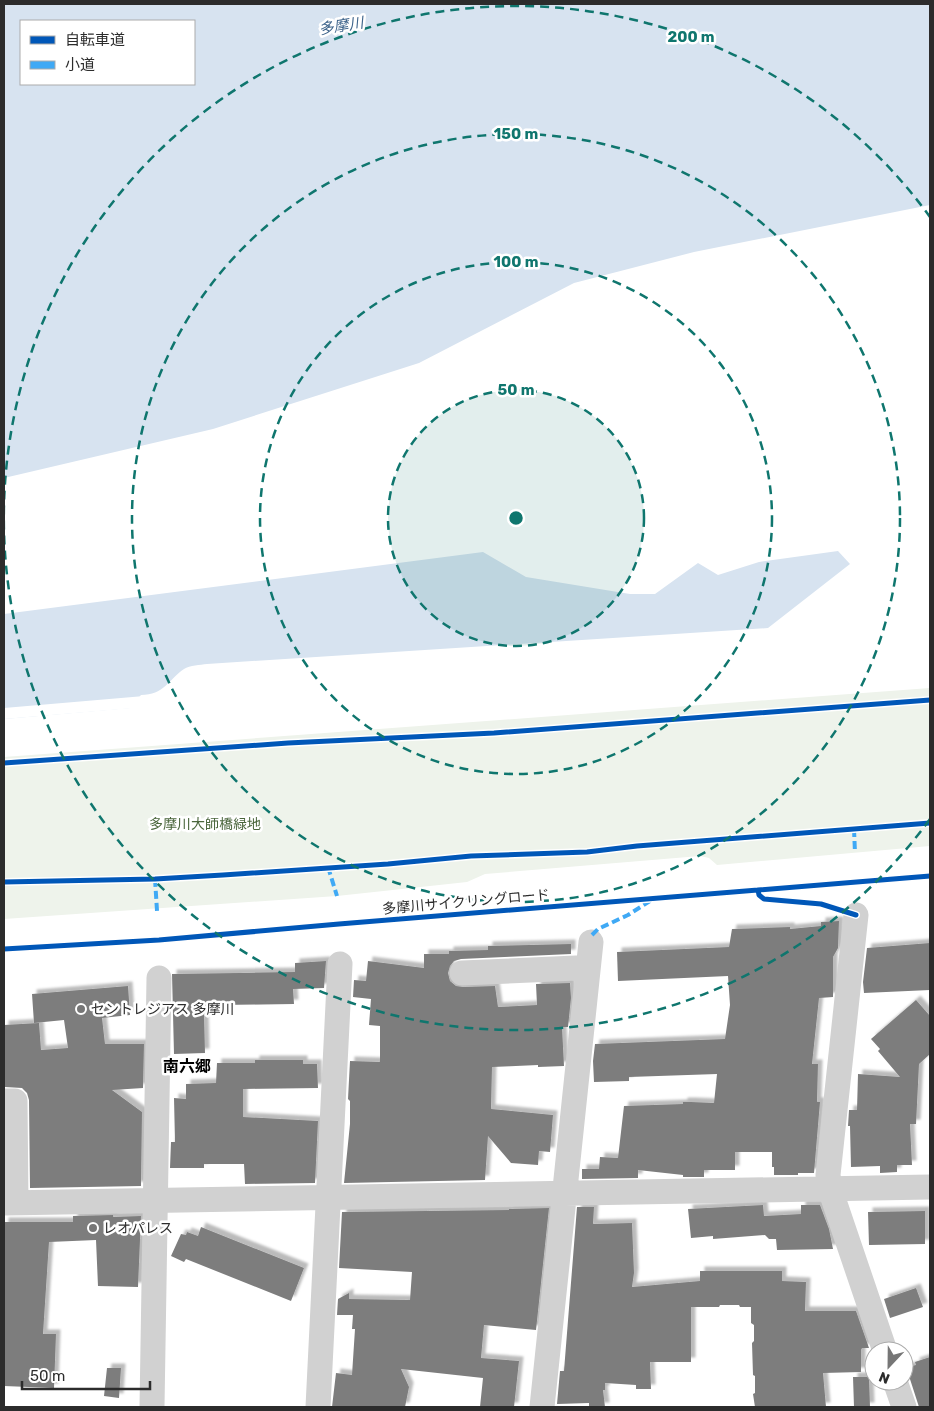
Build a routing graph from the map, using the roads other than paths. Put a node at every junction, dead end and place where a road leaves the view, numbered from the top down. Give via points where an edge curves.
1 (856, 915) dead end
2 (591, 942) dead end
3 (340, 964) dead end
4 (588, 969) junction
5 (462, 973) dead end
6 (159, 978) dead end
7 (4, 1101) edge
8 (930, 1187) edge
9 (830, 1189) junction
10 (564, 1193) junction
11 (329, 1197) junction
12 (157, 1200) junction
13 (10, 1203) edge
14 (882, 1341) edge
15 (898, 1391) edge
16 (152, 1407) edge
17 (318, 1407) edge
18 (542, 1407) edge
19 (904, 1407) edge

1 - 9 street via 829,1165
2 - 4 street
3 - 11 street
4 - 5 street
4 - 10 street
6 - 12 street
7 - 13 street via 15,1101
8 - 9 street
9 - 10 street
9 - 14 street
10 - 11 street
10 - 18 street
11 - 12 street
11 - 17 street
12 - 13 street
12 - 16 street
15 - 19 street

